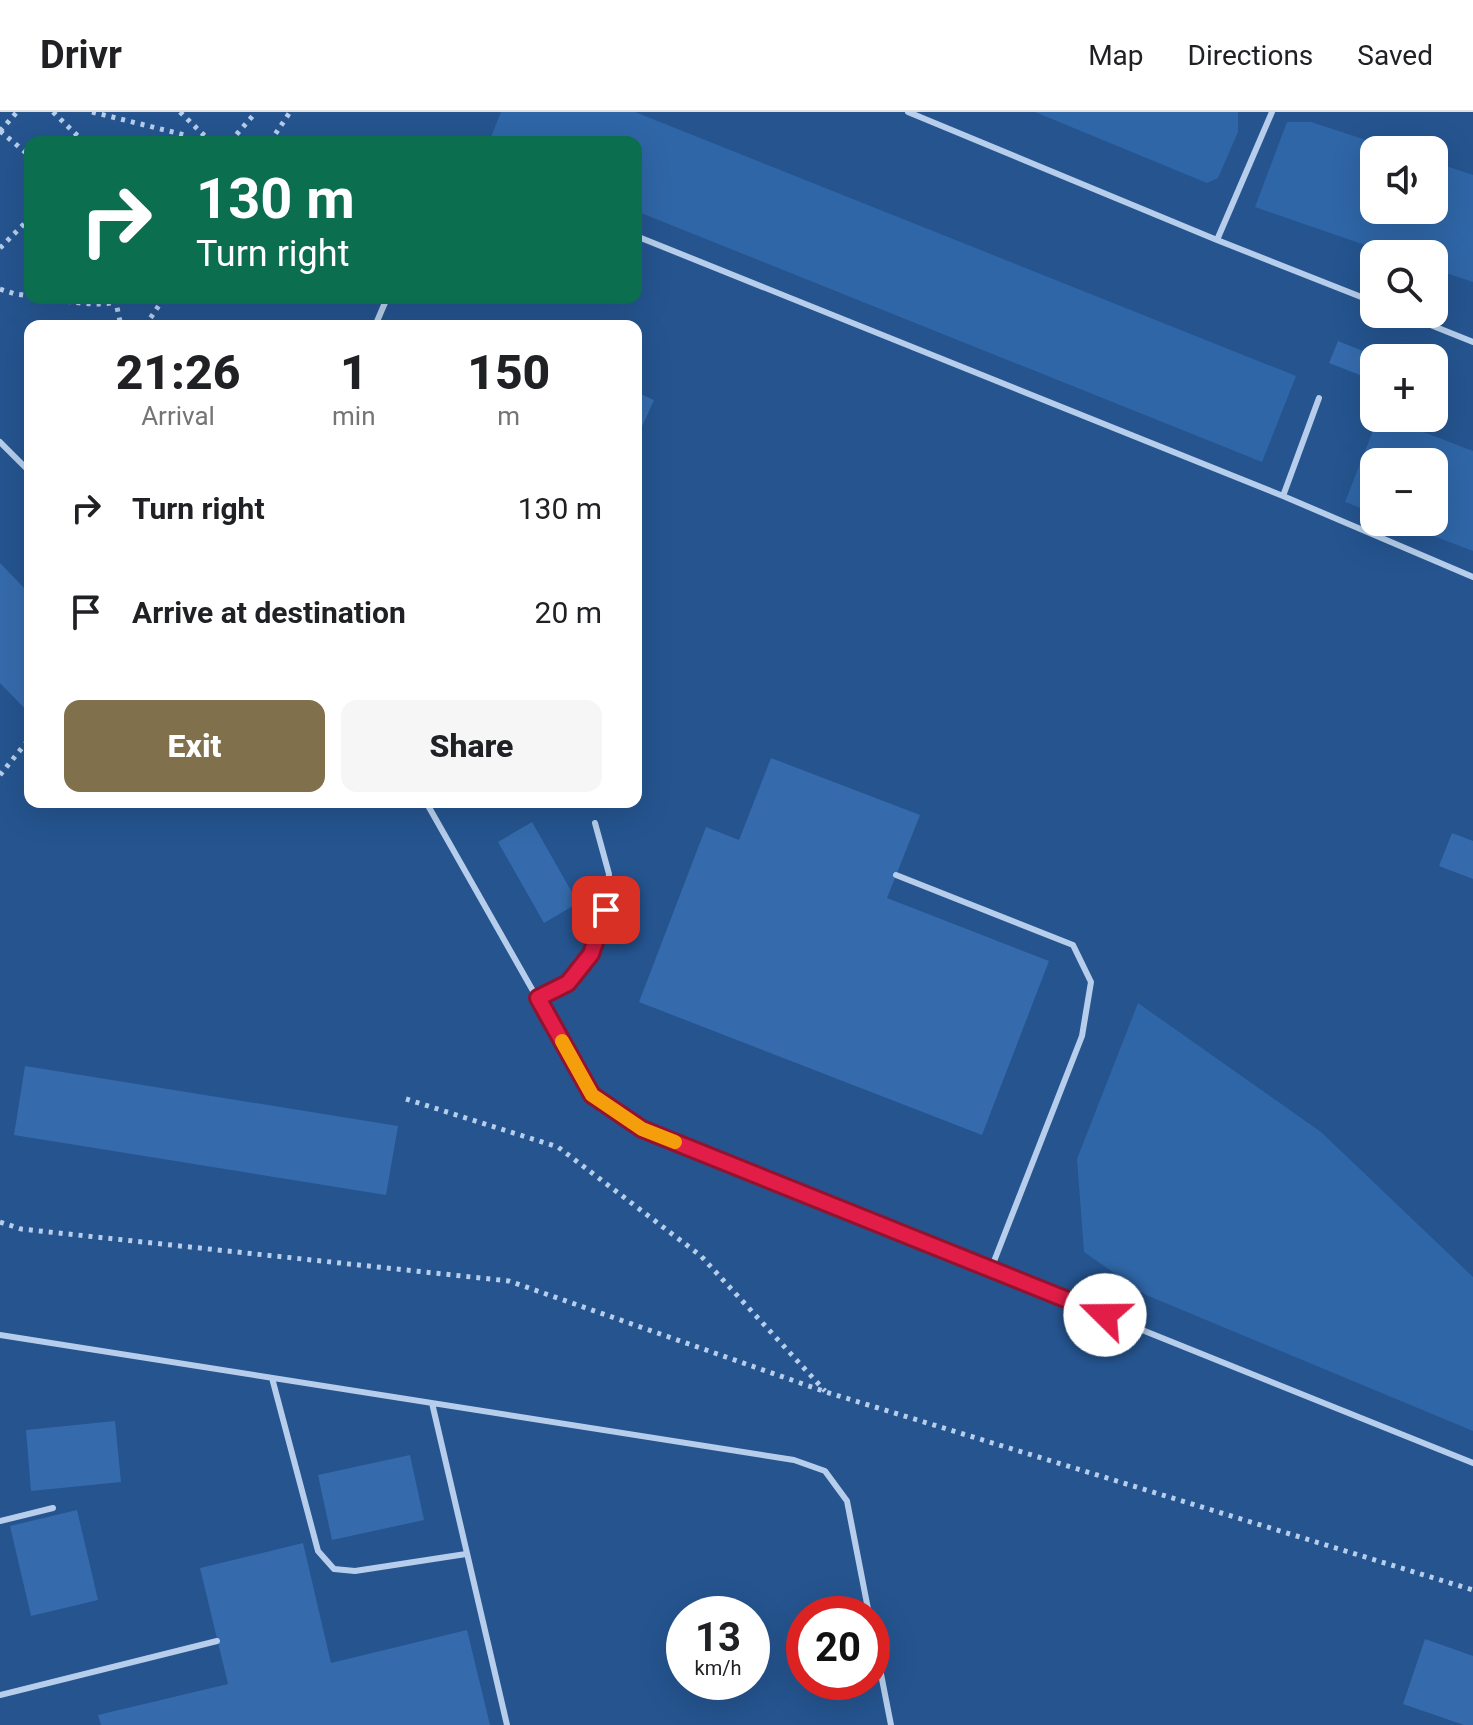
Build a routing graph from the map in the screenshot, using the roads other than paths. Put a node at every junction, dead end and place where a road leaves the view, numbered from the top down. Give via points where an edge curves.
1 (908, 112) edge
2 (1272, 112) edge
3 (642, 238) edge
4 (1217, 240) junction
5 (1360, 296) edge
6 (1438, 328) edge
7 (1473, 342) edge
8 (1319, 398) dead end
9 (0, 442) edge
10 (24, 466) edge
11 (1283, 496) junction
12 (1473, 577) edge
13 (429, 808) edge
14 (595, 823) dead end
15 (896, 875) dead end
16 (538, 998) junction
17 (991, 1269) junction
18 (0, 1335) edge
19 (272, 1378) junction
20 (432, 1403) junction
21 (1473, 1463) edge
22 (53, 1508) dead end
23 (0, 1521) edge
24 (466, 1554) junction
25 (865, 1596) edge
26 (217, 1641) dead end
27 (0, 1695) edge
28 (886, 1700) edge
29 (507, 1725) edge
30 (891, 1725) edge

1 - 4 lane
2 - 4 lane
3 - 11 lane
4 - 5 lane
6 - 7 lane
8 - 11 lane
9 - 10 lane
11 - 12 lane
13 - 16 lane
14 - 16 lane via 609,874 606,910 591,954 568,983
15 - 17 lane via 1073,945 1091,982 1082,1036
16 - 17 lane via 592,1095 642,1129
17 - 21 lane
18 - 19 lane
19 - 20 lane
19 - 24 lane via 318,1551 334,1569 355,1571
20 - 24 lane
20 - 25 lane via 794,1460 825,1471 847,1501
22 - 23 lane
24 - 29 lane
26 - 27 lane
28 - 30 lane

